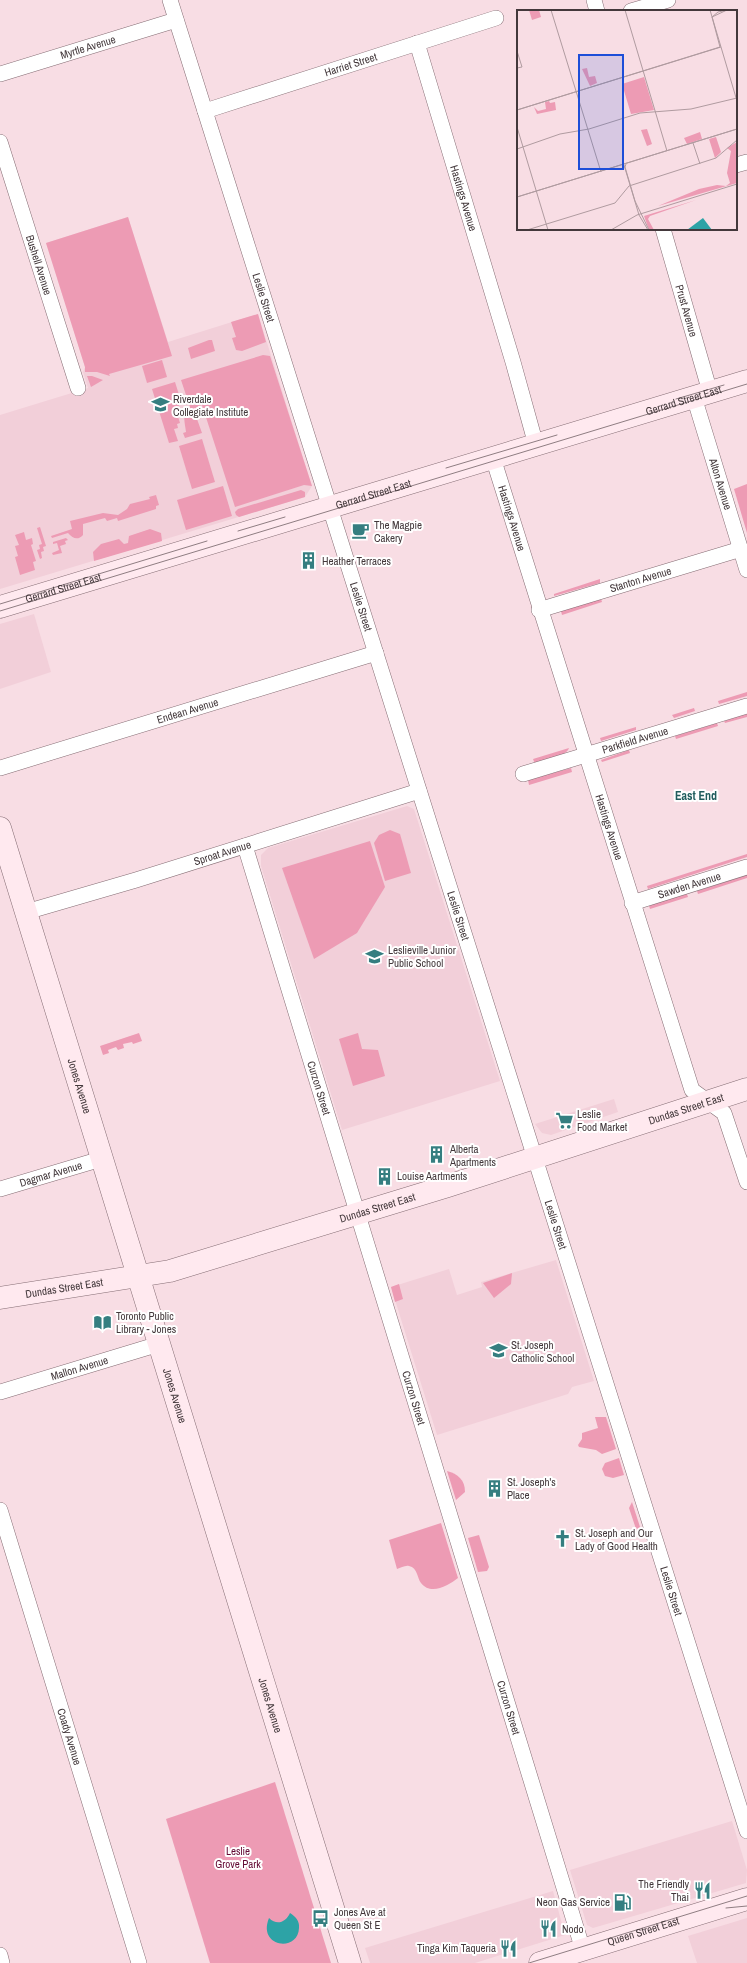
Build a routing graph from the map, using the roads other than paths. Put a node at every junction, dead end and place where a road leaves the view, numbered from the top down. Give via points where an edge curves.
1 (170, 0) edge
2 (594, 0) edge
3 (668, 0) edge
4 (597, 10) edge
5 (634, 10) edge
6 (496, 18) dead end
7 (176, 20) junction
8 (417, 44) junction
9 (0, 74) edge
10 (205, 111) junction
11 (0, 142) edge
12 (747, 162) edge
13 (737, 165) edge
14 (663, 230) edge
15 (747, 381) edge
16 (78, 388) dead end
17 (702, 394) junction
18 (536, 445) junction
19 (493, 458) junction
20 (330, 506) junction
21 (741, 549) junction
22 (747, 570) edge
23 (0, 608) edge
24 (540, 610) junction
25 (376, 653) junction
26 (747, 706) edge
27 (586, 755) junction
28 (0, 768) edge
29 (523, 774) dead end
30 (419, 791) junction
31 (0, 828) edge
32 (245, 846) junction
33 (747, 867) edge
34 (632, 903) junction
35 (26, 912) junction
36 (747, 1089) edge
37 (709, 1101) junction
38 (535, 1158) junction
39 (101, 1159) junction
40 (747, 1182) edge
41 (0, 1189) edge
42 (359, 1213) junction
43 (139, 1277) junction
44 (0, 1298) edge
45 (159, 1344) junction
46 (0, 1392) edge
47 (0, 1510) edge
48 (745, 1825) edge
49 (747, 1899) edge
50 (583, 1950) junction
51 (0, 1955) edge
52 (2, 1963) edge
53 (139, 1963) edge
54 (350, 1963) edge
55 (540, 1963) edge

1 - 7 street, Leslie Street
2 - 4 street
3 - 5 street
6 - 8 street, Harriet Street
7 - 9 street, Myrtle Avenue
7 - 10 street, Leslie Street
8 - 10 street, Harriet Street
8 - 18 street, Hastings Avenue
10 - 20 street, Leslie Street
11 - 16 street, Bushell Avenue
12 - 13 street
14 - 17 street, Prust Avenue
15 - 17 street, Gerrard Street East
17 - 18 street, Gerrard Street East
17 - 21 street, Alton Avenue
18 - 19 street, Gerrard Street East
19 - 20 street, Gerrard Street East
19 - 24 street, Hastings Avenue
20 - 23 street, Gerrard Street East
20 - 25 street, Leslie Street
21 - 22 street, Alton Avenue
21 - 24 street, Stanton Avenue
24 - 27 street, Hastings Avenue
25 - 28 street, Endean Avenue
25 - 30 street, Leslie Street
26 - 27 street, Parkfield Avenue
27 - 29 street, Parkfield Avenue
27 - 34 street, Hastings Avenue
30 - 32 street, Sproat Avenue
30 - 38 street, Leslie Street
31 - 35 street, Jones Avenue
32 - 35 street, Sproat Avenue
32 - 42 street, Curzon Street
33 - 34 street, Sawden Avenue
34 - 37 street, Hastings Avenue via 692,1090
35 - 39 street, Jones Avenue
36 - 37 street, Dundas Street East
37 - 38 street, Dundas Street East
37 - 40 street, Hastings Avenue via 724,1113
38 - 42 street, Dundas Street East
38 - 48 street, Leslie Street
39 - 41 street, Dagmar Avenue
39 - 43 street, Jones Avenue
42 - 43 street, Dundas Street East via 170,1271
42 - 50 street, Curzon Street
43 - 44 street, Dundas Street East
43 - 45 street, Jones Avenue
45 - 46 street, Mallon Avenue
45 - 54 street, Jones Avenue
47 - 53 street, Coady Avenue
49 - 50 street, Queen Street East
50 - 55 street, Queen Street East
51 - 52 street

